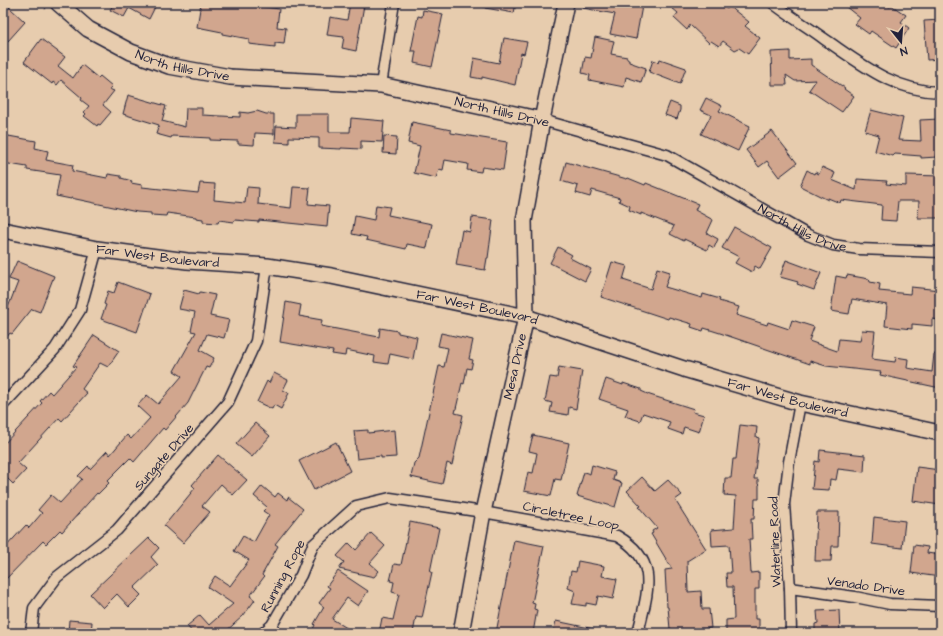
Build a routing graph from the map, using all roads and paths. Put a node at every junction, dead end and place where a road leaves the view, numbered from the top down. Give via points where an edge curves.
1 (58, 3) edge
2 (394, 3) edge
3 (566, 3) edge
4 (773, 3) edge
5 (381, 85) junction
6 (940, 92) edge
7 (542, 120) junction
8 (3, 230) edge
9 (97, 249) junction
10 (940, 252) edge
11 (267, 266) junction
12 (526, 317) junction
13 (800, 403) junction
14 (3, 405) edge
15 (940, 433) edge
16 (483, 512) junction
17 (790, 588) junction
18 (940, 606) edge
19 (31, 633) edge
20 (263, 633) edge
21 (461, 633) edge
22 (638, 633) edge
23 (791, 633) edge

1 - 5 street, North Hills Drive via 88,29 131,52 169,66 230,77
2 - 5 street
3 - 7 street, Mesa Drive
4 - 6 street via 894,83 924,92
5 - 7 street, North Hills Drive
7 - 10 street, North Hills Drive via 667,155 808,234 833,245 859,249
7 - 12 street, Mesa Drive via 524,221
8 - 9 street, Far West Boulevard
9 - 11 street, Far West Boulevard via 187,261
9 - 14 street via 80,310 55,349
11 - 12 street, Far West Boulevard via 332,276
11 - 19 street, Sungate Drive via 256,341 228,402 117,530 57,577 34,608
12 - 13 street, Far West Boulevard via 684,369
12 - 16 street, Mesa Drive
13 - 15 street, Far West Boulevard
13 - 17 street, Waterline Road via 784,504
16 - 20 street, Running Rope via 390,498 356,506 313,545 301,575 272,625
16 - 21 street, Mesa Drive
16 - 22 street, Circletree Loop via 617,536 628,542 638,552 646,568 648,588
17 - 18 street, Venado Drive via 890,604
17 - 23 street, Waterline Road

